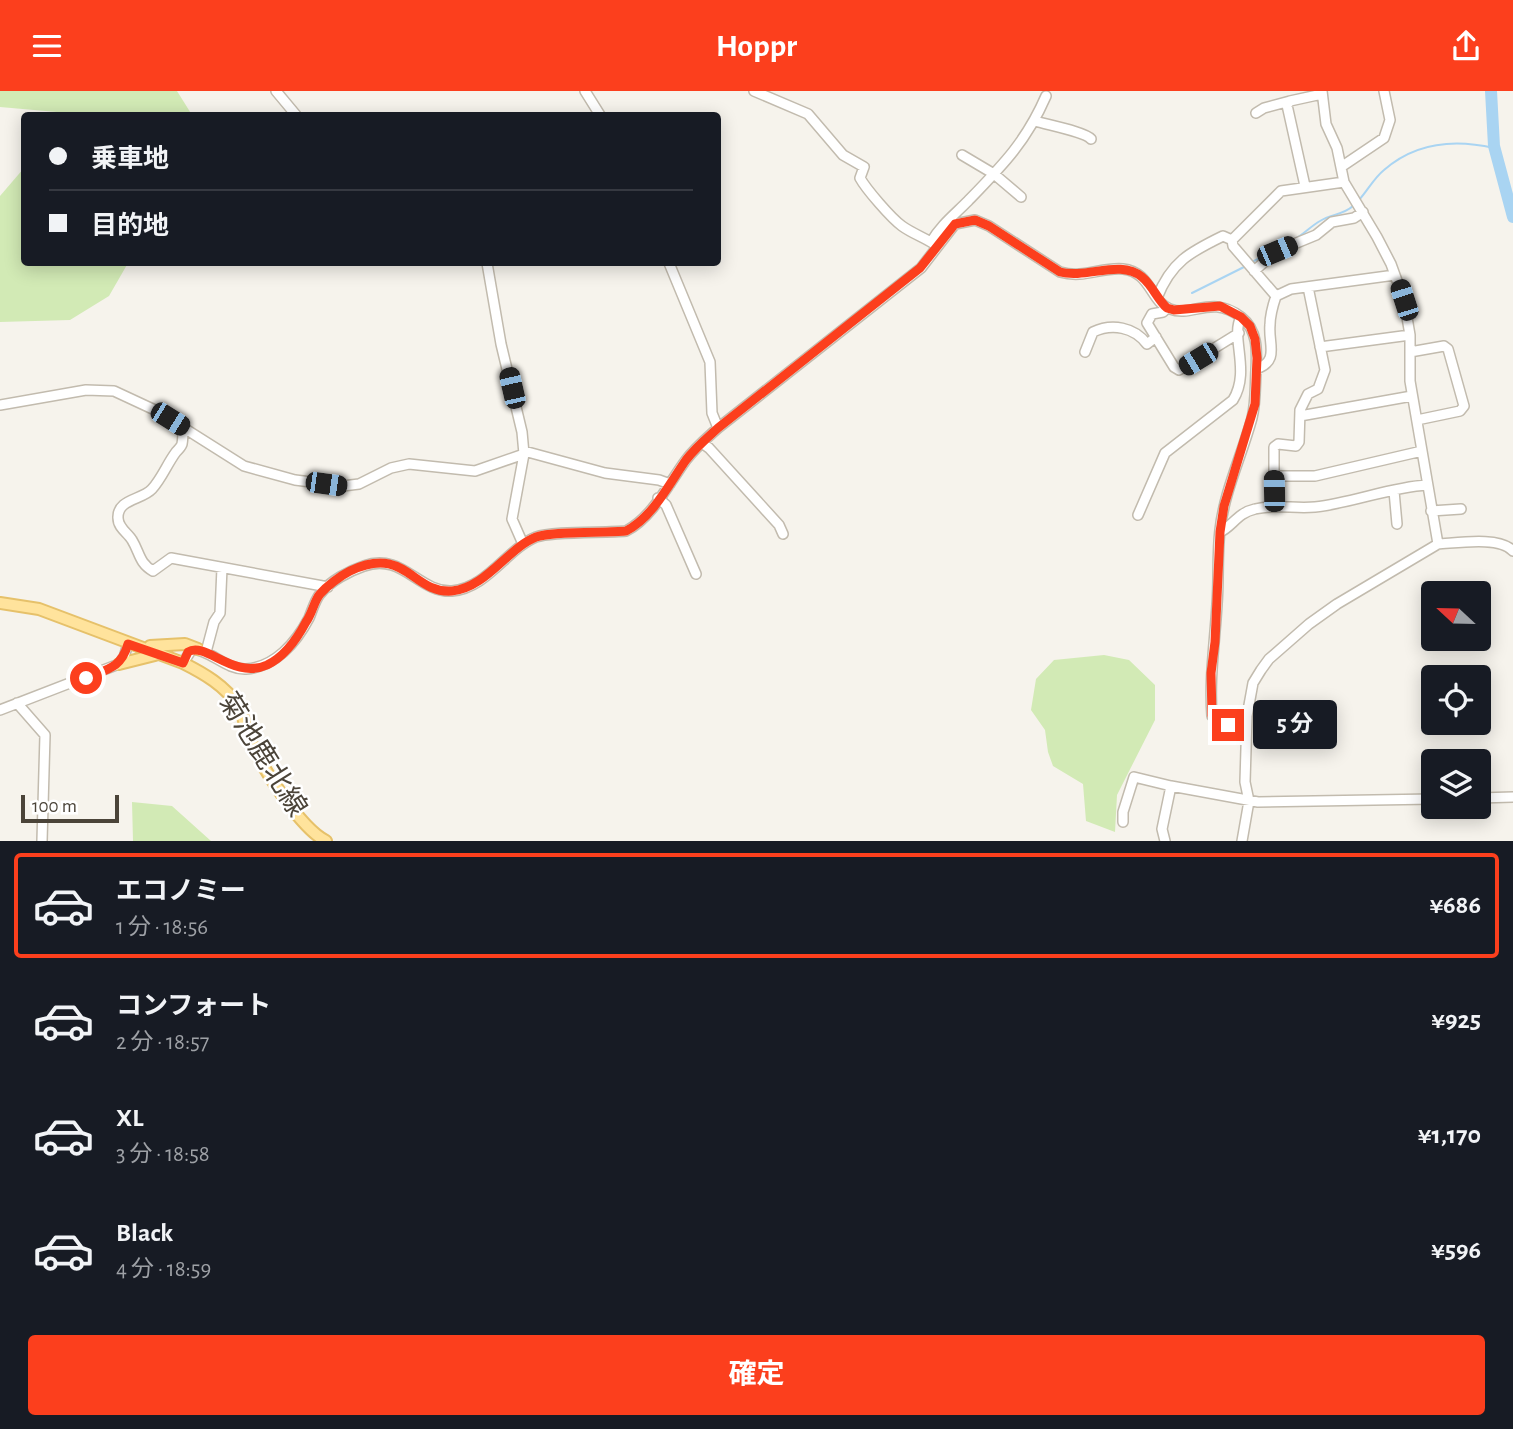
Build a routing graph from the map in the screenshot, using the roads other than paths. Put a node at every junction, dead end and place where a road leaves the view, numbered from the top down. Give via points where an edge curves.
1 (276, 91) edge
2 (585, 91) edge
3 (754, 91) edge
4 (1384, 91) edge
5 (1322, 93) edge
6 (1046, 96) dead end
7 (1290, 101) junction
8 (294, 112) edge
9 (598, 112) edge
10 (1256, 113) dead end
11 (1035, 121) junction
12 (1091, 139) dead end
13 (962, 155) dead end
14 (1341, 167) junction
15 (993, 174) junction
16 (1344, 183) junction
17 (1306, 186) junction
18 (1021, 197) dead end
19 (1363, 212) junction
20 (1231, 240) junction
21 (934, 244) junction
22 (488, 266) edge
23 (670, 266) edge
24 (1254, 271) junction
25 (1395, 275) junction
26 (1308, 287) junction
27 (1276, 296) junction
28 (1157, 297) junction
29 (1167, 308) junction
30 (1241, 317) junction
31 (1239, 333) junction
32 (1410, 335) junction
33 (1156, 337) junction
34 (1320, 347) junction
35 (1085, 352) dead end
36 (1410, 352) junction
37 (1256, 369) junction
38 (1412, 396) junction
39 (0, 405) edge
40 (1300, 416) junction
41 (1417, 420) junction
42 (183, 427) junction
43 (718, 428) junction
44 (702, 443) junction
45 (1422, 451) junction
46 (524, 453) junction
47 (1274, 476) junction
48 (670, 484) junction
49 (1427, 485) junction
50 (1394, 491) junction
51 (659, 498) junction
52 (1274, 506) junction
53 (1461, 509) dead end
54 (1431, 511) junction
55 (1138, 515) dead end
56 (1397, 524) dead end
57 (1220, 532) junction
58 (783, 534) dead end
59 (523, 544) junction
60 (1438, 544) junction
61 (1513, 551) edge
62 (222, 568) junction
63 (696, 574) dead end
64 (328, 587) junction
65 (0, 603) edge
66 (124, 642) junction
67 (202, 651) junction
68 (161, 655) junction
69 (183, 663) junction
70 (119, 664) junction
71 (17, 703) junction
72 (0, 710) edge
73 (1247, 716) junction
74 (1171, 786) junction
75 (1513, 797) edge
76 (1491, 798) edge
77 (1421, 799) edge
78 (1249, 801) junction
79 (1123, 822) dead end
80 (42, 841) edge
81 (326, 841) edge
82 (1165, 841) edge
83 (1242, 841) edge

1 - 8 street
2 - 9 street
3 - 21 street via 808,114 843,155 864,167 860,178 867,191 896,221
4 - 14 street via 1390,120 1384,138
5 - 7 street
5 - 14 street via 1326,124
6 - 11 street
7 - 10 street
7 - 17 street via 1287,105
11 - 12 street
11 - 15 street
13 - 15 street
14 - 16 street
15 - 18 street
15 - 21 street via 946,221
16 - 17 street
16 - 19 street
17 - 20 street via 1280,191
19 - 24 street via 1332,222 1316,235 1277,251
19 - 25 street
20 - 24 street
20 - 28 street via 1223,236 1185,256 1170,271
21 - 28 street via 955,224 975,220 1060,272 1074,276 1121,268 1142,277
21 - 43 street via 920,268
22 - 46 street
23 - 43 street via 710,362 712,414
24 - 27 street
25 - 26 street
25 - 32 street
26 - 27 street
26 - 34 street
27 - 37 street via 1269,327 1273,355
28 - 29 street
29 - 30 street via 1220,306
29 - 33 street via 1148,320
30 - 31 street
30 - 37 street via 1255,339
31 - 33 street via 1180,370
31 - 55 street via 1239,391 1165,453
32 - 34 street
32 - 36 street
33 - 35 street via 1147,344 1140,335 1114,325 1093,332
34 - 40 street via 1325,370
36 - 38 street
36 - 41 street via 1448,349 1464,406 1460,411
37 - 57 street via 1252,418
38 - 40 street
38 - 41 street
39 - 42 street via 86,390 114,391
40 - 47 street via 1296,446 1275,447
41 - 45 street
42 - 46 street via 244,466 295,480 343,486 410,464 475,471
42 - 62 street via 182,445 155,486 125,503 117,519 139,558 153,571 171,558
43 - 44 street
44 - 48 street
44 - 58 street
45 - 47 street via 1315,476
45 - 49 street
46 - 48 street
46 - 59 street via 512,519
47 - 52 street
48 - 51 street
49 - 50 street
49 - 54 street
50 - 52 street via 1314,507
50 - 56 street
51 - 59 street via 626,531 537,536
51 - 63 street
52 - 57 street via 1244,512
53 - 54 street
54 - 60 street
57 - 73 street via 1212,716 1228,725
59 - 64 street via 477,582 454,591 440,590 383,561 348,572
60 - 61 street via 1497,542
60 - 73 street via 1337,604 1283,646 1253,683
62 - 64 street
62 - 67 street via 220,613
64 - 67 street via 319,594 307,622 287,649 271,663 243,669
65 - 66 main road, 菊池鹿北線 via 39,609
66 - 67 main road via 156,647 185,644
66 - 68 main road, 菊池鹿北線
66 - 70 street
67 - 69 street via 188,652
68 - 69 main road, 菊池鹿北線
68 - 70 main road
69 - 81 main road, 菊池鹿北線 via 204,673 238,705 249,737 289,805 314,835
70 - 71 street
71 - 72 street
71 - 80 street via 45,735
73 - 78 street via 1245,782
74 - 78 street
74 - 79 street via 1134,777 1122,811
74 - 82 street via 1162,829
75 - 76 street
77 - 78 street
78 - 83 street

